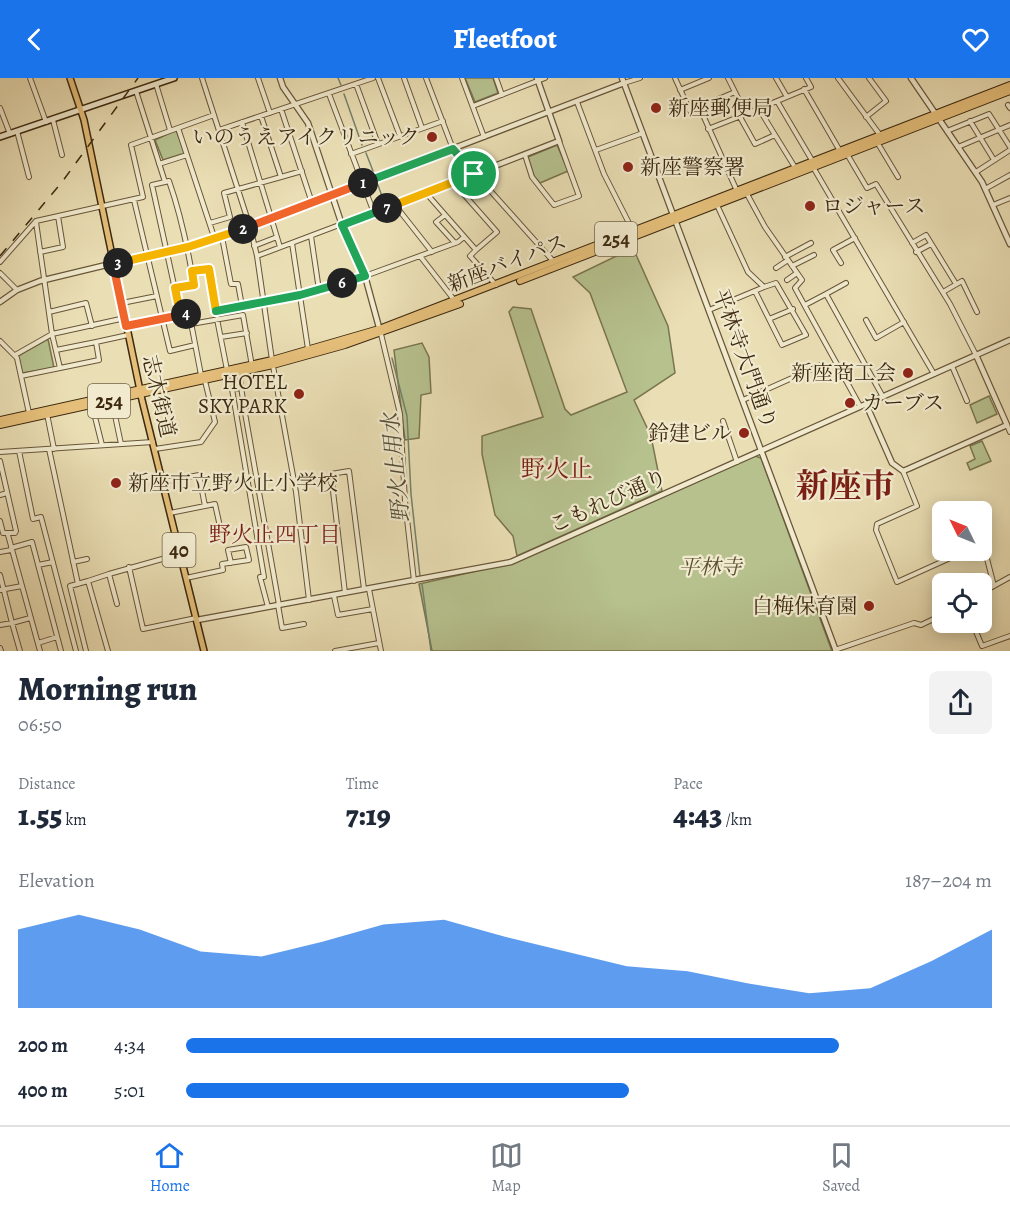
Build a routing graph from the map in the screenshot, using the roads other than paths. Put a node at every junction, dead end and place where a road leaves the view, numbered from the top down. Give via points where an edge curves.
1 (30, 78) edge
2 (70, 78) edge
3 (149, 78) edge
4 (174, 78) edge
5 (202, 78) edge
6 (258, 78) edge
7 (280, 78) edge
8 (374, 78) edge
9 (378, 78) edge
10 (404, 78) edge
11 (433, 78) edge
12 (462, 78) edge
13 (496, 78) edge
14 (545, 78) edge
15 (640, 78) edge
16 (675, 78) edge
17 (709, 78) edge
18 (728, 78) edge
19 (776, 78) edge
20 (806, 78) edge
21 (838, 78) edge
22 (869, 78) edge
23 (911, 78) edge
24 (427, 79) edge
25 (538, 79) edge
26 (623, 81) edge
27 (356, 84) junction
28 (154, 85) junction
29 (1010, 85) edge
30 (804, 89) junction
31 (680, 90) junction
32 (136, 91) junction
33 (1010, 91) edge
34 (735, 92) junction
35 (329, 94) junction
36 (502, 94) junction
37 (788, 97) junction
38 (777, 101) junction
39 (577, 102) junction
40 (295, 105) junction
41 (472, 106) junction
42 (0, 108) edge
43 (281, 109) junction
44 (759, 109) junction
45 (81, 110) junction
46 (550, 112) junction
47 (270, 113) junction
48 (746, 114) junction
49 (214, 115) junction
50 (703, 115) dead end
51 (261, 116) junction
52 (740, 117) junction
53 (866, 117) junction
54 (938, 117) junction
55 (442, 120) junction
56 (49, 121) junction
57 (970, 121) junction
58 (242, 122) junction
59 (1010, 125) edge
60 (178, 128) junction
61 (422, 128) junction
62 (708, 129) junction
63 (170, 130) junction
64 (219, 130) junction
65 (947, 130) junction
66 (17, 131) junction
67 (1000, 131) junction
68 (643, 133) junction
69 (10, 134) junction
70 (775, 135) junction
71 (400, 136) junction
72 (151, 137) junction
73 (484, 137) junction
74 (0, 138) edge
75 (980, 138) junction
76 (879, 139) junction
77 (559, 141) junction
78 (378, 144) junction
79 (958, 147) junction
80 (453, 149) junction
81 (1010, 149) edge
82 (596, 150) junction
83 (844, 153) junction
84 (187, 154) junction
85 (351, 154) junction
86 (62, 155) dead end
87 (525, 155) junction
88 (994, 160) junction
89 (159, 164) junction
90 (813, 165) junction
91 (796, 169) junction
92 (302, 171) junction
93 (976, 172) junction
94 (474, 174) junction
95 (1010, 175) edge
96 (29, 177) dead end
97 (280, 177) junction
98 (898, 177) dead end
99 (165, 182) junction
100 (453, 182) junction
101 (260, 183) junction
102 (363, 184) junction
103 (238, 189) junction
104 (985, 189) junction
105 (737, 191) junction
106 (426, 193) junction
107 (747, 194) junction
108 (332, 195) junction
109 (1010, 198) edge
110 (134, 200) junction
111 (312, 203) junction
112 (395, 205) junction
113 (717, 205) junction
114 (993, 205) junction
115 (102, 206) junction
116 (374, 213) junction
117 (445, 215) junction
118 (58, 216) junction
119 (272, 218) junction
120 (675, 218) junction
121 (36, 221) junction
122 (210, 223) junction
123 (342, 225) junction
124 (250, 227) junction
125 (633, 232) junction
126 (311, 236) junction
127 (222, 237) junction
128 (277, 237) junction
129 (464, 237) junction
130 (855, 238) junction
131 (214, 240) junction
132 (292, 243) junction
133 (455, 243) junction
134 (811, 243) dead end
135 (911, 244) junction
136 (931, 244) junction
137 (1010, 244) edge
138 (254, 246) junction
139 (188, 247) junction
140 (280, 247) junction
141 (476, 250) junction
142 (40, 252) junction
143 (167, 252) junction
144 (432, 252) junction
145 (916, 252) junction
146 (814, 255) dead end
147 (148, 256) junction
148 (257, 256) junction
149 (420, 256) junction
150 (786, 258) junction
151 (0, 262) edge
152 (555, 263) junction
153 (841, 263) dead end
154 (113, 264) junction
155 (792, 266) junction
156 (776, 268) dead end
157 (192, 271) junction
158 (0, 273) edge
159 (797, 273) junction
160 (365, 276) junction
161 (44, 280) junction
162 (786, 280) dead end
163 (846, 283) dead end
164 (956, 284) junction
165 (497, 286) junction
166 (765, 287) junction
167 (175, 288) junction
168 (17, 290) junction
169 (320, 290) junction
170 (755, 291) junction
171 (943, 292) junction
172 (826, 294) junction
173 (300, 295) junction
174 (157, 296) junction
175 (455, 301) junction
176 (0, 302) edge
177 (264, 302) junction
178 (121, 303) junction
179 (805, 305) junction
180 (242, 306) junction
181 (793, 309) junction
182 (709, 310) junction
183 (49, 312) junction
184 (977, 312) dead end
185 (189, 314) junction
186 (125, 318) junction
187 (163, 319) junction
188 (769, 319) junction
189 (217, 320) junction
190 (866, 320) dead end
191 (904, 322) junction
192 (191, 324) junction
193 (92, 326) junction
194 (126, 326) junction
195 (380, 331) junction
196 (247, 333) junction
197 (52, 334) junction
198 (128, 335) junction
199 (221, 337) junction
200 (1010, 340) edge
201 (0, 341) edge
202 (96, 342) junction
203 (195, 345) junction
204 (56, 350) junction
205 (308, 351) junction
206 (15, 355) junction
207 (976, 355) junction
208 (272, 363) junction
209 (821, 365) dead end
210 (952, 366) junction
211 (252, 367) junction
212 (60, 368) junction
213 (227, 370) junction
214 (239, 373) junction
215 (934, 374) junction
216 (21, 376) junction
217 (202, 378) junction
218 (241, 388) junction
219 (140, 391) junction
220 (883, 397) junction
221 (112, 400) junction
222 (743, 400) junction
223 (967, 401) dead end
224 (866, 404) junction
225 (92, 405) junction
226 (860, 406) junction
227 (29, 413) junction
228 (47, 414) junction
229 (0, 420) edge
230 (723, 421) dead end
231 (0, 425) edge
232 (1007, 425) junction
233 (1010, 432) edge
234 (153, 442) junction
235 (122, 444) junction
236 (102, 445) junction
237 (51, 449) junction
238 (155, 449) junction
239 (19, 451) junction
240 (762, 451) junction
241 (0, 452) edge
242 (0, 462) edge
243 (737, 462) junction
244 (903, 471) junction
245 (163, 482) junction
246 (7, 493) junction
247 (0, 495) edge
248 (205, 506) junction
249 (263, 508) junction
250 (253, 510) junction
251 (170, 513) junction
252 (0, 521) edge
253 (219, 522) dead end
254 (8, 535) junction
255 (11, 549) junction
256 (0, 552) edge
257 (180, 554) junction
258 (87, 559) dead end
259 (944, 561) edge
260 (987, 561) edge
261 (53, 562) junction
262 (73, 562) junction
263 (231, 563) junction
264 (38, 565) junction
265 (129, 567) junction
266 (109, 573) junction
267 (0, 575) edge
268 (1010, 577) edge
269 (186, 578) junction
270 (88, 581) junction
271 (414, 581) junction
272 (78, 584) junction
273 (22, 586) junction
274 (994, 586) joint
275 (2, 589) edge
276 (367, 590) junction
277 (346, 593) junction
278 (334, 596) junction
279 (309, 600) junction
280 (117, 604) dead end
281 (8, 605) junction
282 (279, 605) junction
283 (0, 607) edge
284 (268, 607) junction
285 (373, 609) junction
286 (30, 618) junction
287 (196, 619) junction
288 (932, 620) edge
289 (12, 623) junction
290 (304, 624) dead end
291 (0, 625) edge
292 (977, 633) edge
293 (1010, 636) edge
294 (57, 637) junction
295 (38, 643) junction
296 (379, 643) junction
297 (20, 651) edge
298 (40, 651) edge
299 (61, 651) edge
300 (76, 651) edge
301 (86, 651) edge
302 (108, 651) edge
303 (204, 651) edge
304 (335, 651) edge
305 (381, 651) edge
306 (836, 651) edge

1 - 56 street
2 - 45 main road, 志木街道 / 40
3 - 28 street
4 - 28 main road
5 - 49 street
6 - 47 street
7 - 40 street
8 - 27 street
9 - 71 street
10 - 61 street
11 - 24 street
12 - 41 street
13 - 36 street
14 - 25 street
15 - 26 street
16 - 31 street
17 - 31 street
18 - 34 street
19 - 37 street
20 - 30 street via 810,87
21 - 53 street
22 - 53 street via 886,101
23 - 54 street
24 - 55 street
25 - 36 street
25 - 46 street
26 - 39 street
26 - 68 street, 平林寺大門通り
27 - 35 street
27 - 78 street
28 - 32 main road
28 - 63 street
29 - 54 highway, 新座バイパス / 254
30 - 37 street
30 - 83 street
31 - 34 street via 690,111
32 - 45 main road
32 - 72 street
33 - 54 highway, 新座バイパス / 254
34 - 48 street
35 - 40 street
35 - 85 street
36 - 41 street
37 - 38 street
38 - 44 street
38 - 90 street
39 - 46 street
39 - 82 street
40 - 43 street
40 - 108 street via 308,123
41 - 73 street
42 - 69 street
43 - 47 street
43 - 92 street
44 - 48 street
44 - 70 street
45 - 56 main road
45 - 115 main road, 志木街道 / 40
46 - 73 street
46 - 77 street
47 - 51 street
48 - 52 street
49 - 60 street
49 - 64 street
50 - 62 street
51 - 58 street
51 - 97 street
52 - 62 street
52 - 70 street via 755,144
53 - 76 street
54 - 65 street
54 - 76 highway, 新座バイパス / 254
55 - 61 street
55 - 80 street
56 - 66 main road
56 - 86 street
57 - 65 street
57 - 67 street via 989,114
57 - 75 street
58 - 64 street
58 - 101 street
59 - 67 street
60 - 63 street
60 - 84 street
61 - 71 street
62 - 105 street
63 - 72 street
64 - 103 street
65 - 79 street
66 - 69 main road
66 - 96 street
67 - 75 street
67 - 81 street
68 - 82 street
68 - 120 street, 平林寺大門通り
69 - 74 main road
70 - 91 street
71 - 78 street
72 - 89 street
72 - 110 street via 131,145 143,197
73 - 80 street
75 - 79 street
75 - 88 street
76 - 83 highway, 新座バイパス / 254
76 - 98 street
77 - 87 street
77 - 87 street via 579,196 554,205 532,177
78 - 85 street
79 - 93 street
80 - 94 street
80 - 102 street
81 - 88 street
82 - 125 street
83 - 90 highway, 新座バイパス / 254
83 - 135 street via 867,188 876,184
84 - 89 street
84 - 122 street
85 - 102 street
87 - 94 street
88 - 93 street
89 - 99 street
90 - 91 highway, 新座バイパス / 254
90 - 107 highway, 新座バイパス / 254
90 - 130 street
91 - 105 highway, 新座バイパス / 254
92 - 97 street
92 - 111 street
93 - 104 street
94 - 100 street
94 - 152 street
95 - 104 street
97 - 101 street
99 - 139 street via 169,181
99 - 143 street via 152,185
100 - 106 street
100 - 141 street via 497,232
101 - 103 street
101 - 119 street
102 - 108 street
102 - 116 street
103 - 122 street via 224,193 230,218
103 - 124 street
104 - 114 street
105 - 120 highway, 新座バイパス / 254
106 - 112 street
106 - 117 street
107 - 113 highway, 新座バイパス / 254
107 - 150 street
108 - 111 street
108 - 123 street
109 - 114 street
110 - 115 street
110 - 147 street
111 - 119 street
112 - 116 street
112 - 144 street
113 - 120 highway, 新座バイパス / 254
113 - 166 street via 748,272
114 - 137 street
115 - 118 street
115 - 154 main road, 志木街道 / 40
116 - 123 street
117 - 129 street
117 - 133 street via 436,222
118 - 121 street
118 - 142 street via 63,247
119 - 124 street
119 - 128 street
120 - 125 highway, 新座バイパス / 254
120 - 182 street, 平林寺大門通り
120 - 195 highway, 新座バイパス / 254
121 - 142 street
121 - 151 street
122 - 131 street
123 - 126 street
123 - 160 street
124 - 127 street
124 - 138 street
125 - 152 highway, 新座バイパス / 254
126 - 132 street
126 - 169 street
127 - 131 street
127 - 180 street via 231,284 238,284
128 - 138 street
128 - 140 street
129 - 133 street
129 - 141 street
130 - 153 street via 833,250
130 - 191 street
131 - 139 street
132 - 140 street
132 - 173 street
133 - 144 street
134 - 150 street
135 - 136 street via 926,235
135 - 145 street
136 - 145 street
136 - 164 street
138 - 148 street
139 - 143 street
139 - 157 street
140 - 148 street
141 - 165 street via 470,256
142 - 161 street
143 - 147 street
143 - 167 street
144 - 149 street
145 - 171 street
146 - 155 street
147 - 154 street
147 - 174 street
148 - 177 street
149 - 160 street
149 - 175 street
150 - 155 street
150 - 156 street
152 - 165 highway, 新座バイパス / 254
154 - 161 street
154 - 178 main road, 志木街道 / 40
155 - 159 street
157 - 167 street via 194,285
157 - 180 street via 209,269 216,311
158 - 168 street
159 - 162 street
159 - 179 street via 802,280 795,288
160 - 169 street
160 - 195 street
161 - 168 street
161 - 183 street
163 - 172 street
164 - 171 street
164 - 184 street via 962,281
165 - 175 highway, 新座バイパス / 254
166 - 170 street
166 - 181 street via 776,283
167 - 185 street via 178,303 188,307
168 - 176 street
169 - 173 street
170 - 182 street
170 - 188 street
171 - 207 street
172 - 179 street
172 - 220 street
173 - 177 street
173 - 205 street
174 - 178 street
174 - 187 street
175 - 195 highway, 新座バイパス / 254
177 - 180 street
177 - 208 street
178 - 186 main road, 志木街道 / 40
179 - 226 street
181 - 188 street
181 - 188 street via 806,335 782,345
182 - 222 street, 平林寺大門通り
183 - 193 street via 86,303
183 - 197 street
185 - 187 street
185 - 192 street
186 - 193 street
186 - 194 main road, 志木街道 / 40
187 - 194 street
187 - 203 street via 170,351
189 - 192 street
189 - 196 street via 243,315
189 - 199 street
190 - 191 street via 876,338
191 - 215 street
192 - 203 street
193 - 197 street
194 - 198 main road, 志木街道 / 40
195 - 205 highway, 新座バイパス / 254
195 - 208 highway, 新座バイパス / 254
195 - 271 street via 400,414
196 - 199 street
196 - 211 street
197 - 204 street
197 - 206 street
198 - 202 street
198 - 219 main road, 志木街道 / 40
199 - 213 street
200 - 207 street, こもれび通り
201 - 206 street
202 - 204 street
202 - 212 street via 99,360
203 - 217 street
204 - 212 street
205 - 208 highway, 新座バイパス / 254
206 - 216 street
207 - 210 street, こもれび通り
207 - 232 street
208 - 211 highway, 新座バイパス / 254
208 - 279 street via 296,492
209 - 222 street
210 - 215 street, こもれび通り
210 - 223 street
211 - 213 highway, 新座バイパス / 254
211 - 214 highway, 新座バイパス / 254
212 - 216 street
213 - 217 highway, 新座バイパス / 254
214 - 217 highway, 新座バイパス / 254
214 - 218 street
215 - 220 street, こもれび通り
216 - 227 street
217 - 219 highway, 新座バイパス / 254
217 - 238 street via 214,422 201,442
218 - 249 street via 247,403 245,413
218 - 250 street via 232,389
219 - 221 highway, 新座バイパス / 254
219 - 227 highway, 新座バイパス / 254
219 - 234 main road, 志木街道 / 40
220 - 224 street, こもれび通り
221 - 225 highway, 新座バイパス / 254
221 - 235 street
222 - 240 street, 平林寺大門通り
224 - 226 street, こもれび通り
224 - 244 street via 892,463
225 - 228 highway, 新座バイパス / 254
225 - 236 street
226 - 240 street, こもれび通り
227 - 229 highway, 新座バイパス / 254
228 - 231 highway, 新座バイパス / 254
228 - 237 street
230 - 243 street
232 - 233 street
232 - 244 street
234 - 235 street
234 - 238 main road, 志木街道 / 40
235 - 236 street
236 - 237 street
237 - 239 street
237 - 262 street
238 - 245 main road, 志木街道 / 40
239 - 241 street
239 - 261 street via 33,519 42,517
240 - 243 street, こもれび通り
240 - 306 street, 平林寺大門通り
242 - 246 street
243 - 271 street, こもれび通り via 511,562
244 - 259 street via 917,506 877,524 876,530 897,582
245 - 248 street via 199,475
245 - 251 main road, 志木街道 / 40
246 - 247 street
246 - 254 street via 16,531
248 - 251 street
248 - 253 street via 215,504
249 - 250 street
249 - 282 street
250 - 284 street via 264,577 260,577
251 - 257 main road, 志木街道 / 40
252 - 254 street via 3,533
254 - 255 street
255 - 256 street
255 - 264 street via 32,542
255 - 273 street
257 - 265 street
257 - 269 main road, 志木街道 / 40
258 - 262 street
260 - 274 street
261 - 264 street
261 - 300 street
262 - 272 street
263 - 263 street via 249,560 246,547 228,550
263 - 269 street via 222,564 223,570
264 - 294 street
265 - 266 street
265 - 287 street via 143,629
266 - 270 street
266 - 280 street
267 - 275 street
268 - 274 street
269 - 287 main road, 志木街道 / 40
270 - 272 street
270 - 302 street
271 - 276 street, こもれび通り
272 - 301 street via 70,586
273 - 275 street
273 - 286 street
275 - 281 street
276 - 277 street, こもれび通り
276 - 277 street via 349,471 331,474
276 - 285 street
277 - 278 street, こもれび通り
278 - 279 street, こもれび通り
278 - 285 street via 338,615
279 - 282 street, こもれび通り
281 - 283 street
281 - 289 street
282 - 284 street, こもれび通り
282 - 290 street via 282,628
284 - 287 street, こもれび通り
285 - 296 street
286 - 289 street
286 - 295 street
287 - 303 main road, 志木街道 / 40
288 - 306 street
289 - 291 street
289 - 297 street
292 - 293 street via 982,646
294 - 295 street
294 - 299 street
295 - 298 street
296 - 304 street
296 - 305 street

